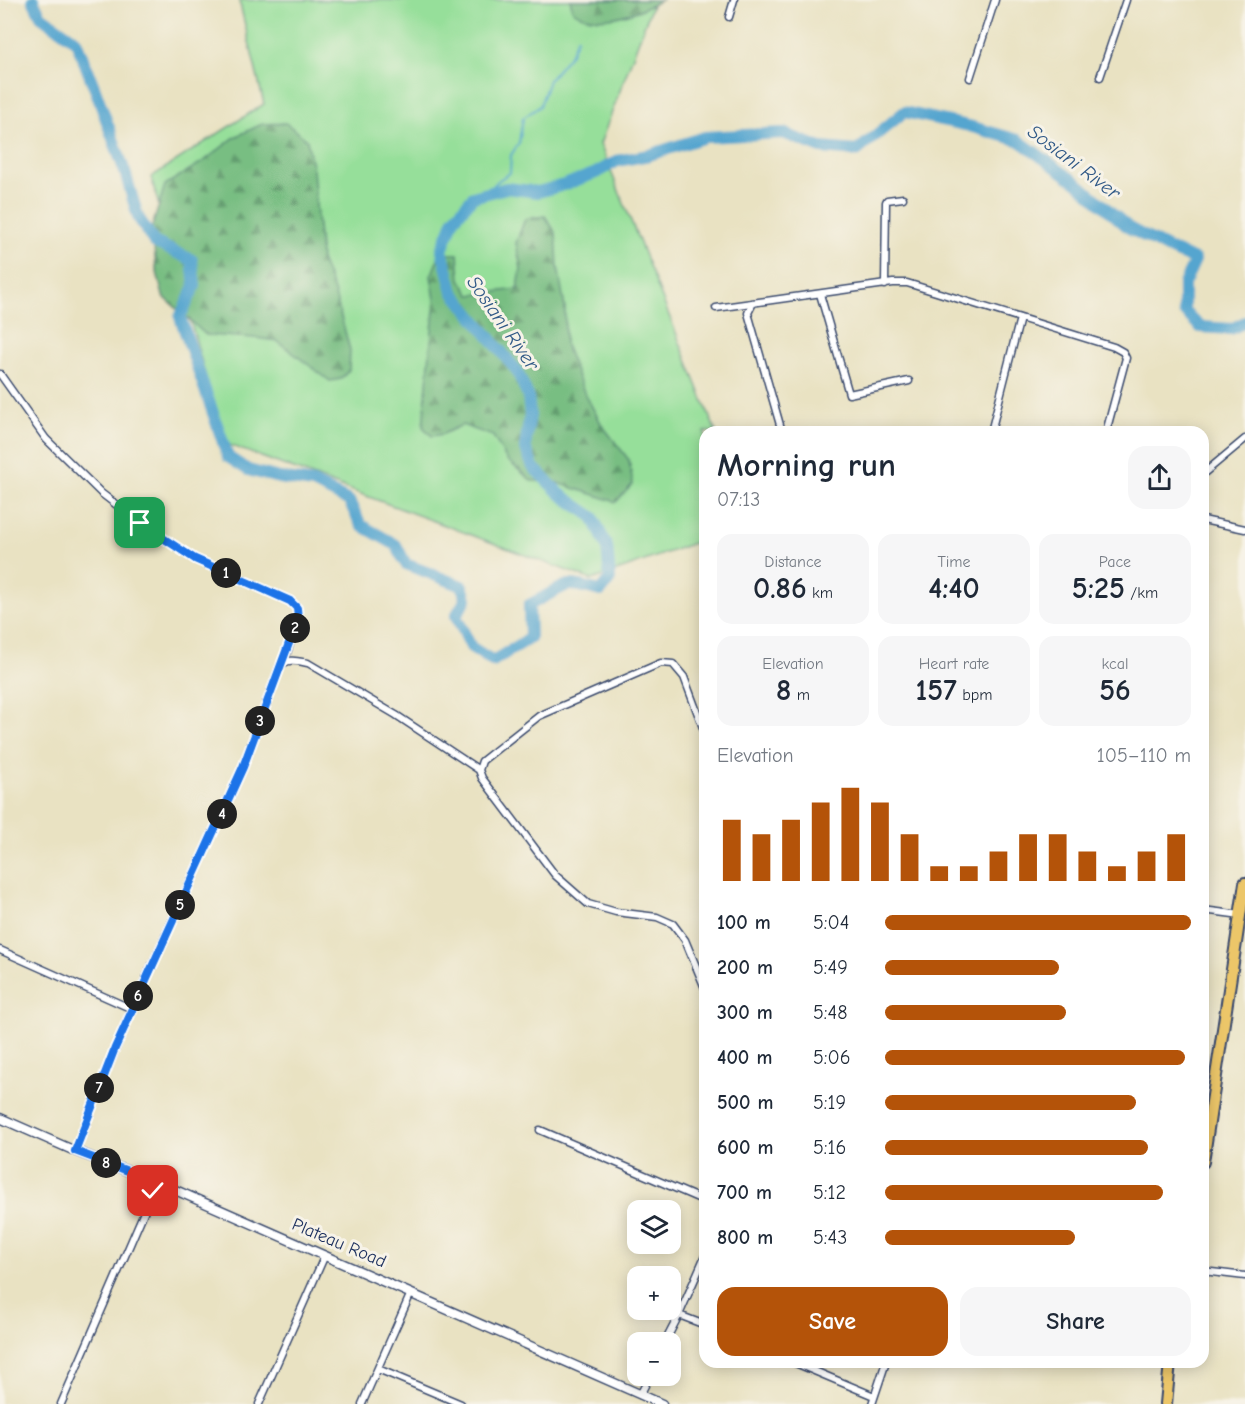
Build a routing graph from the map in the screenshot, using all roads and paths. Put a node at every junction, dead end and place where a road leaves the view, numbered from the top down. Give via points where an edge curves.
1 (734, 0) edge
2 (995, 0) edge
3 (1126, 0) edge
4 (729, 17) dead end
5 (1100, 76) dead end
6 (970, 78) dead end
7 (903, 198) dead end
8 (885, 285) junction
9 (820, 294) junction
10 (753, 303) junction
11 (716, 308) dead end
12 (1020, 318) junction
13 (0, 374) edge
14 (909, 381) dead end
15 (780, 426) edge
16 (993, 426) edge
17 (1108, 426) edge
18 (1245, 439) edge
19 (1209, 469) edge
20 (1209, 521) edge
21 (1245, 529) edge
22 (284, 662) junction
23 (699, 717) edge
24 (479, 770) junction
25 (1245, 883) edge
26 (1244, 900) edge
27 (1209, 911) edge
28 (1241, 915) junction
29 (0, 950) edge
30 (699, 974) edge
31 (132, 1009) junction
32 (0, 1119) edge
33 (1209, 1123) edge
34 (540, 1130) dead end
35 (75, 1151) junction
36 (157, 1182) junction
37 (699, 1198) edge
38 (325, 1255) junction
39 (699, 1270) edge
40 (1209, 1272) edge
41 (1245, 1276) edge
42 (411, 1293) junction
43 (681, 1310) edge
44 (681, 1316) edge
45 (699, 1323) edge
46 (807, 1368) edge
47 (884, 1368) edge
48 (1169, 1368) edge
49 (378, 1369) junction
50 (645, 1386) edge
51 (640, 1395) junction
52 (874, 1396) junction
53 (62, 1404) edge
54 (259, 1404) edge
55 (363, 1404) edge
56 (461, 1404) edge
57 (662, 1404) edge
58 (872, 1404) edge
59 (1166, 1404) edge

1 - 4 street
2 - 6 street
3 - 5 street
7 - 8 street via 886,202
8 - 9 street
8 - 12 street via 907,284
9 - 10 street
9 - 14 street via 849,394
10 - 11 street
10 - 15 street via 748,314
12 - 16 street
12 - 17 street via 1117,348 1125,354
13 - 22 street via 46,439 101,493 195,559 290,601 297,608 298,619
18 - 19 street
20 - 21 street
22 - 24 street via 308,663
22 - 31 street via 243,767
23 - 24 street via 677,667 661,663 539,716 482,761
24 - 30 street via 555,875 588,904 673,924 685,940
25 - 26 highway
26 - 28 highway
27 - 28 street
28 - 33 highway
29 - 31 street
31 - 35 street
32 - 35 street, Plateau Road
34 - 37 street
35 - 36 street, Plateau Road
36 - 38 street, Plateau Road
36 - 53 street
38 - 42 street, Plateau Road
38 - 54 street
39 - 43 street
40 - 41 street
42 - 49 street
42 - 51 street, Plateau Road
44 - 45 street
46 - 52 street
47 - 52 street
48 - 59 highway
49 - 55 street
49 - 56 street
50 - 51 street
51 - 57 street, Plateau Road
52 - 58 street

